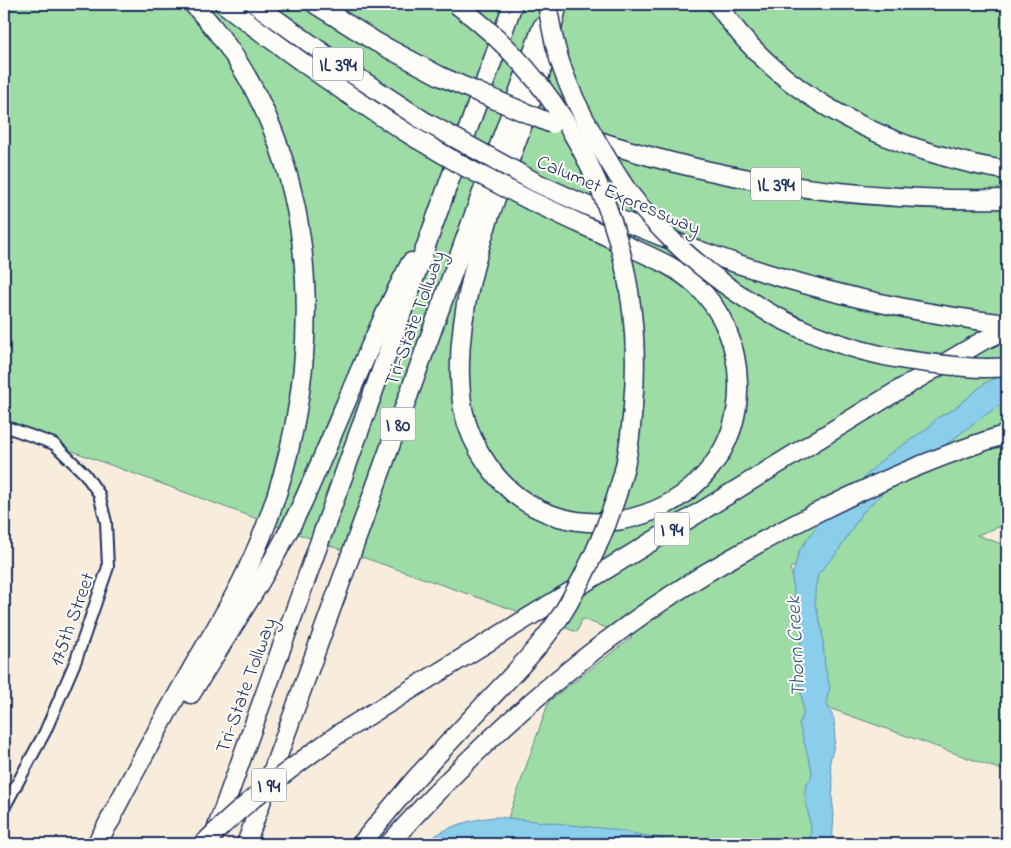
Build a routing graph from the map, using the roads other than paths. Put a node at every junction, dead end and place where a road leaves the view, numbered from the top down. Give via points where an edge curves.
1 (193, 4) edge
2 (224, 4) edge
3 (255, 4) edge
4 (315, 4) edge
5 (456, 4) edge
6 (514, 4) edge
7 (549, 4) edge
8 (558, 4) edge
9 (717, 4) edge
10 (1007, 170) edge
11 (444, 197) junction
12 (1007, 199) edge
13 (1007, 324) edge
14 (1007, 330) edge
15 (1007, 367) edge
16 (4, 426) edge
17 (1007, 434) edge
18 (278, 756) junction
19 (4, 808) edge
20 (106, 827) junction
21 (96, 844) edge
22 (203, 844) edge
23 (210, 844) edge
24 (246, 844) edge
25 (255, 844) edge
26 (360, 844) edge
27 (389, 844) edge

1 - 20 highway via 226,42 244,71 260,100 285,163 301,236 305,274 303,363 292,442 281,483 247,572 140,760
2 - 8 highway, bridge via 366,108 465,167 531,201 658,260 698,287 717,311 735,356 738,391 733,423 724,445 708,471 680,497 646,514 616,522 582,522 553,516 526,503 502,484 478,452 463,407 461,349 472,274 488,222 544,59
3 - 13 highway, Calumet Expressway / IL 394, bridge via 351,74 424,121 537,184 621,221 757,271 866,300
4 - 12 highway, IL 394, bridge via 376,42 442,77 552,124 656,158 716,174 791,187 933,199
5 - 26 highway, bridge via 512,53 548,96 580,147 607,203 623,255 632,304 636,345 632,422 623,474 610,512 590,562 567,606 539,644
6 - 11 highway, Tri-State Tollway / I 80
7 - 15 highway, bridge via 556,49 569,86 607,158 627,190 654,223 709,274 769,312 809,333 842,345 914,362
7 - 18 highway, Tri-State Tollway / I 80
9 - 10 highway via 769,64 822,106 876,133 930,153
11 - 20 highway via 391,299 283,543 148,765
11 - 23 highway, Tri-State Tollway / I 80
14 - 22 highway, I 94, bridge via 984,340 893,394 340,733 279,777
16 - 19 street, 175th Street via 54,444 85,474 99,494 106,522 108,566 76,660 45,732
17 - 27 highway via 962,448 851,495 705,574 555,682 457,771
18 - 24 highway, Tri-State Tollway / I 80
18 - 25 highway
20 - 21 highway

